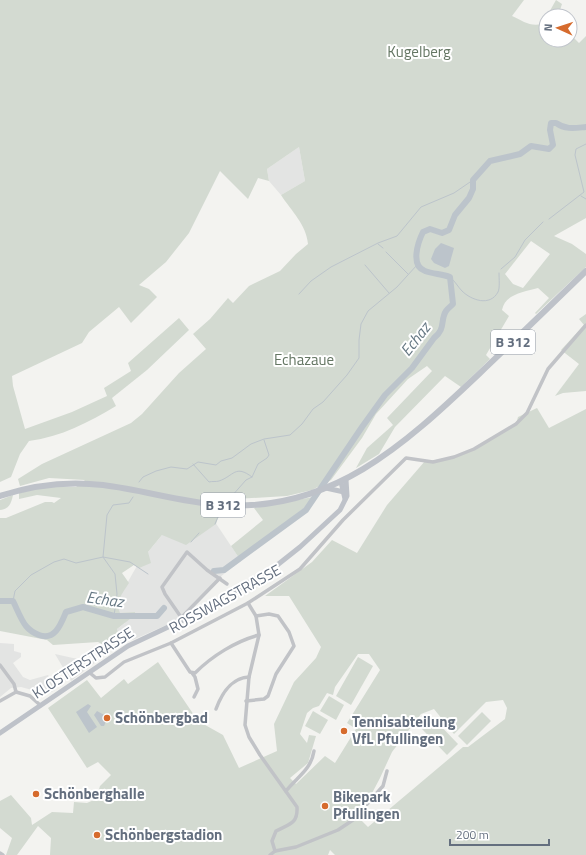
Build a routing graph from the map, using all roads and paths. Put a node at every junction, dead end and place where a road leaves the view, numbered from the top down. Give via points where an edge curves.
1 (586, 271) edge
2 (586, 325) edge
3 (343, 481) junction
4 (324, 489) junction
5 (344, 492) junction
6 (0, 496) edge
7 (345, 500) junction
8 (337, 513) junction
9 (343, 520) junction
10 (220, 578) junction
11 (227, 584) dead end
12 (248, 603) junction
13 (256, 616) junction
14 (182, 619) junction
15 (259, 635) junction
16 (171, 643) junction
17 (0, 665) edge
18 (90, 673) junction
19 (192, 673) junction
20 (249, 677) junction
21 (16, 692) junction
22 (194, 697) dead end
23 (246, 700) junction
24 (0, 701) edge
25 (40, 705) junction
26 (216, 709) dead end
27 (0, 733) edge
28 (314, 751) dead end
29 (387, 771) dead end
30 (286, 792) junction
31 (276, 851) junction
32 (0, 853) edge
33 (3, 855) edge
34 (270, 855) edge

1 - 3 main road, B 312 via 439,412 379,460
2 - 9 street, ROSSWAGSTRASSE via 548,369 527,413 516,424 474,449 454,457 433,462 406,458
3 - 4 main road, B 312
3 - 5 main road
3 - 7 main road, KLOSTERSTRASSE via 348,489
4 - 5 main road
4 - 6 main road, B 312 via 266,504 231,505 196,502 109,486 76,484 37,487
5 - 7 main road
7 - 8 main road, KLOSTERSTRASSE
8 - 9 street
8 - 14 main road, KLOSTERSTRASSE via 276,566 227,596
9 - 12 street, ROSSWAGSTRASSE via 300,569
10 - 11 street
10 - 14 street
10 - 14 street via 187,552 162,587
12 - 13 street
12 - 16 street, ROSSWAGSTRASSE
13 - 15 street
13 - 23 street via 278,616 289,632 294,646 276,674 266,698
14 - 18 main road, KLOSTERSTRASSE via 128,646
15 - 19 street via 235,644
15 - 20 street
16 - 18 street, ROSSWAGSTRASSE via 124,662 102,679 93,677
16 - 19 street
17 - 21 street via 14,684
18 - 25 main road, KLOSTERSTRASSE
19 - 22 street via 196,677 198,689
20 - 23 street
20 - 26 street via 241,678 227,688
21 - 24 street
21 - 25 street via 30,696
23 - 30 street via 246,725 249,737
25 - 27 main road, KLOSTERSTRASSE
28 - 30 street via 311,766 294,780
29 - 31 street via 383,786 353,820 338,830 304,844
30 - 31 street via 297,807 298,817 276,831 272,841
31 - 34 street
32 - 33 street

